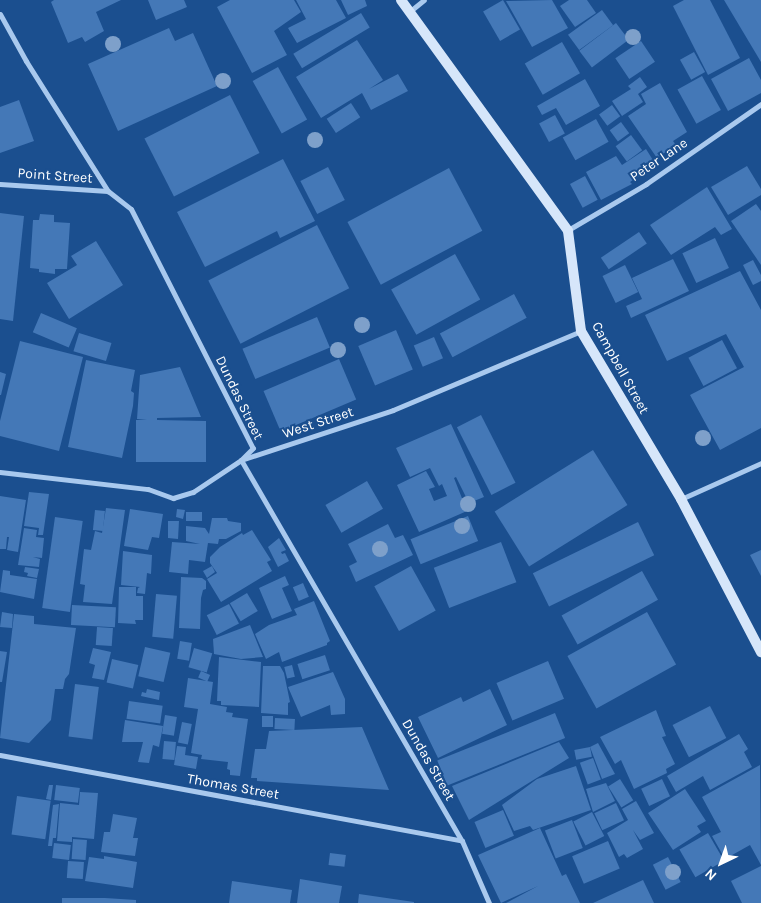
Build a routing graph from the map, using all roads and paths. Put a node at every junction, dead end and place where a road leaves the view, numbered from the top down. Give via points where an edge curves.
1 (401, 0) edge
2 (424, 0) edge
3 (408, 13) junction
4 (0, 14) edge
5 (761, 104) edge
6 (0, 184) edge
7 (108, 191) junction
8 (568, 231) junction
9 (581, 331) junction
10 (241, 460) junction
11 (761, 463) edge
12 (0, 472) edge
13 (681, 499) junction
14 (761, 652) edge
15 (0, 755) edge
16 (462, 840) junction
17 (489, 903) edge

1 - 3 main road, Campbell Street
2 - 3 street
3 - 8 main road, Campbell Street
4 - 7 street, Dundas Street
5 - 8 street, Peter Lane via 646,184
6 - 7 street, Point Street
7 - 10 street, Dundas Street via 131,209 253,448
8 - 9 main road, Campbell Street
9 - 10 street, West Street via 393,410
9 - 13 main road, Campbell Street
10 - 12 street, West Street via 193,492 173,498 148,490
10 - 16 street, Dundas Street
11 - 13 street
13 - 14 main road, Campbell Street
15 - 16 street, Thomas Street
16 - 17 street, Dundas Street

